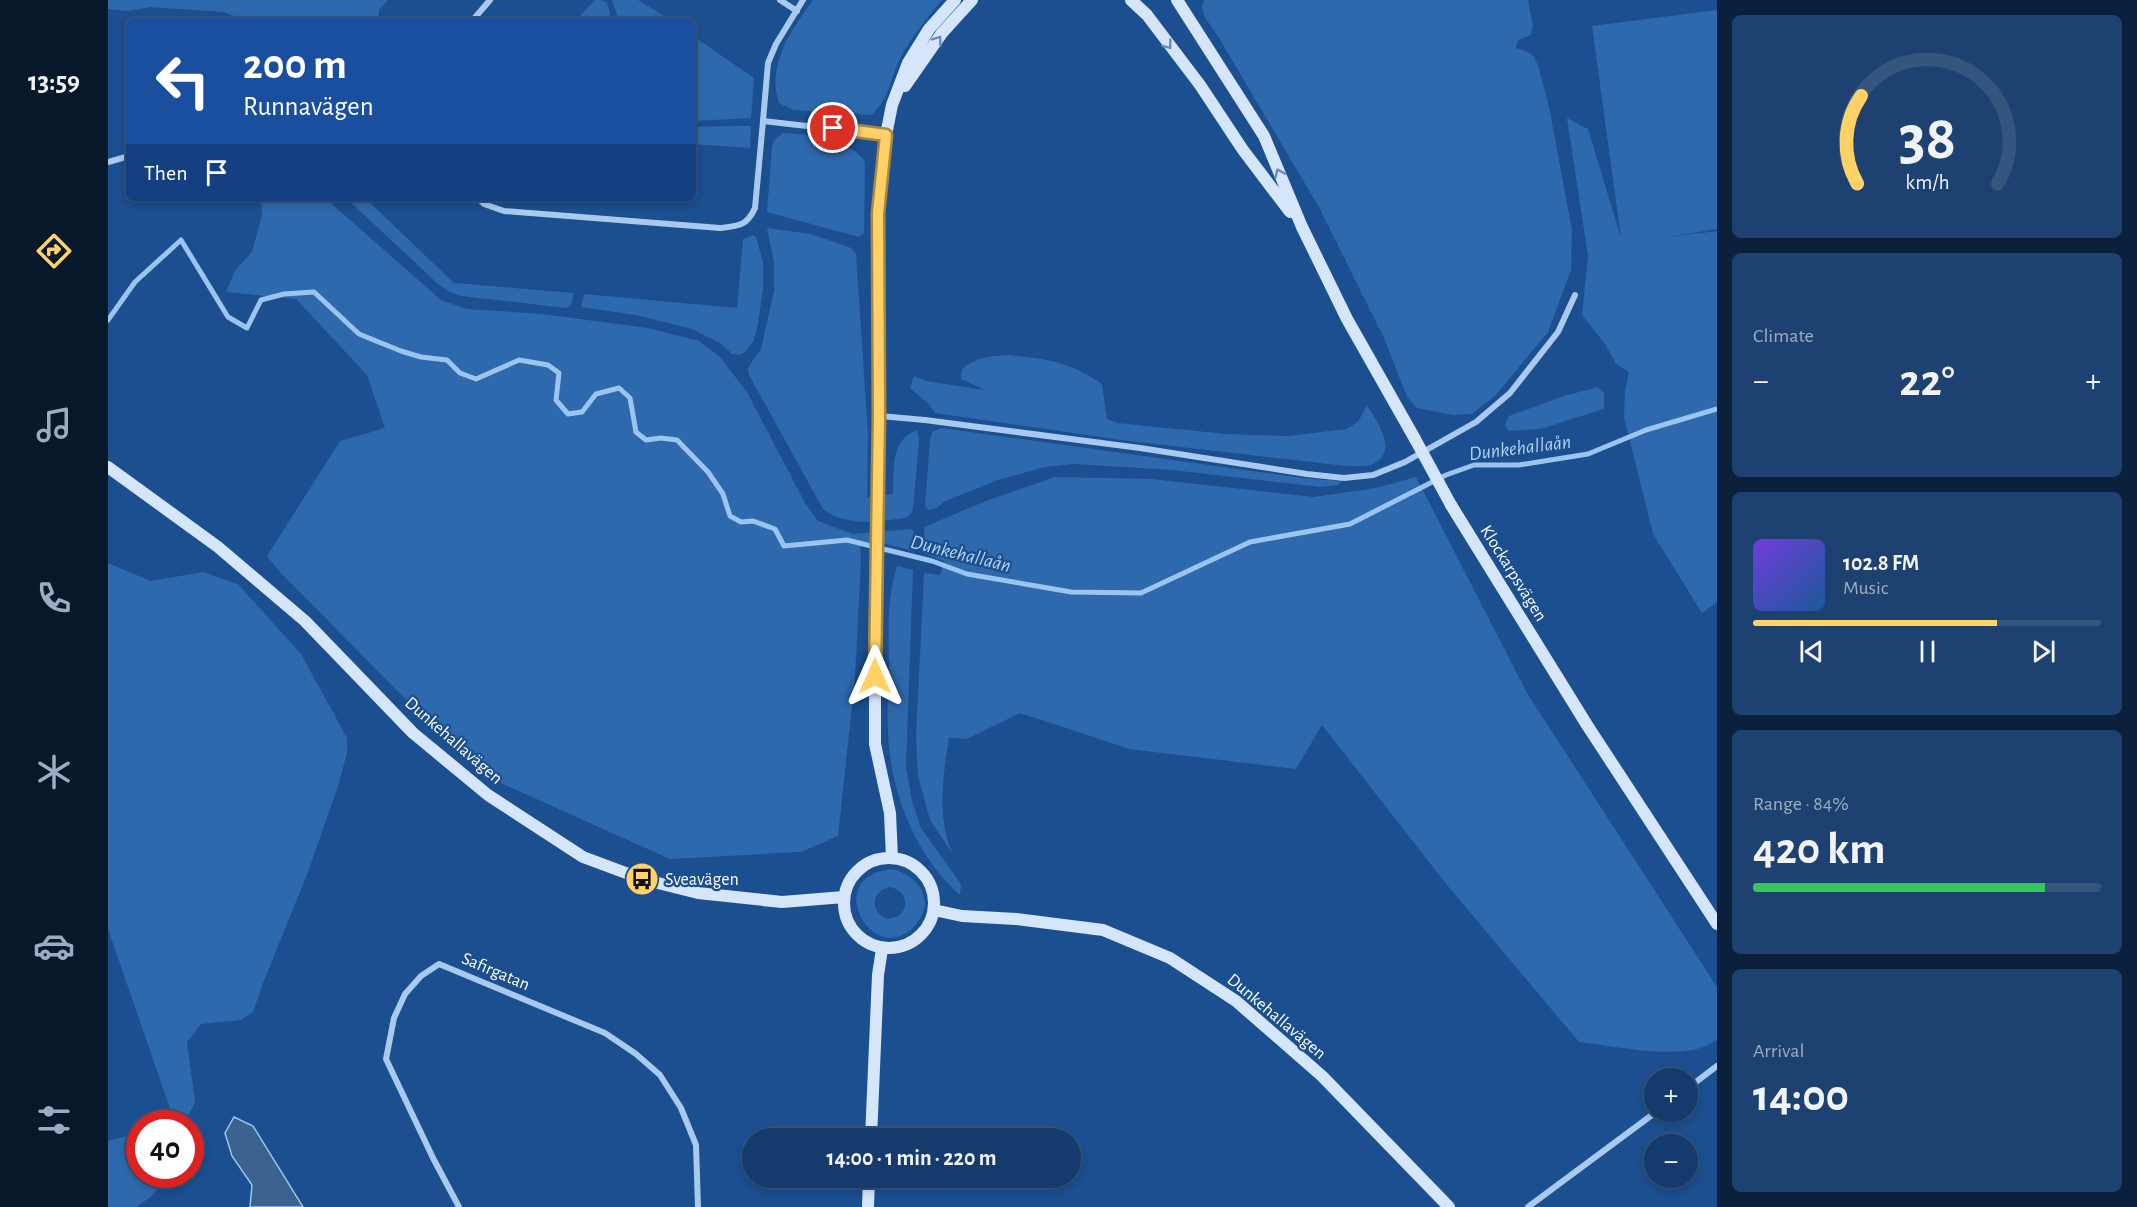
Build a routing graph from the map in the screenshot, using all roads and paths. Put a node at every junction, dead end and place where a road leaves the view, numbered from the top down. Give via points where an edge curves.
1 (490, 0) edge
2 (780, 0) edge
3 (803, 0) edge
4 (955, 0) edge
5 (972, 0) edge
6 (1131, 0) edge
7 (1177, 0) edge
8 (797, 11) junction
9 (475, 18) edge
10 (892, 105) junction
11 (763, 121) junction
12 (886, 135) junction
13 (126, 157) edge
14 (108, 162) edge
15 (481, 201) edge
16 (1302, 227) junction
17 (1575, 295) dead end
18 (879, 416) junction
19 (108, 467) edge
20 (892, 858) junction
21 (844, 897) junction
22 (934, 910) junction
23 (1717, 924) edge
24 (882, 949) junction
25 (1717, 1066) edge
26 (1698, 1080) edge
27 (1644, 1121) edge
28 (871, 1128) edge
29 (869, 1188) edge
30 (459, 1207) edge
31 (698, 1207) edge
32 (868, 1207) edge
33 (1449, 1207) edge
34 (1528, 1207) edge

1 - 9 street
2 - 8 street
3 - 8 street
4 - 10 street via 908,63
10 -> 5 street via 942,33
6 -> 16 street via 1200,85
16 -> 7 street via 1264,136
8 - 11 street via 768,63
10 - 12 street
11 - 12 street
11 - 15 street via 755,208 750,218 738,226 720,228 504,212
12 - 18 street via 878,213
13 - 14 street
16 - 23 street, Klockarpsvägen, bridge via 1347,319 1451,505 1587,725
17 - 18 street via 1558,332 1510,393 1476,422 1373,475 1344,478 1307,474 1129,446
18 - 20 street via 876,744 890,813
19 - 21 street, Dunkehallavägen via 218,547 305,621 413,733 480,788 583,857 642,879 699,893 782,902
20 - 21 street via 859,869
20 - 22 street via 916,867 925,876 931,886
21 - 24 street via 843,910 855,934
22 - 24 street via 918,938 895,949
22 - 33 street, Dunkehallavägen via 1103,930 1170,958 1236,1001 1322,1076
24 - 28 street
25 - 26 street
27 - 34 street
29 - 32 street
30 - 31 street, Safirgatan via 386,1059 394,1018 405,994 439,964 605,1033 660,1075 681,1108 696,1145

